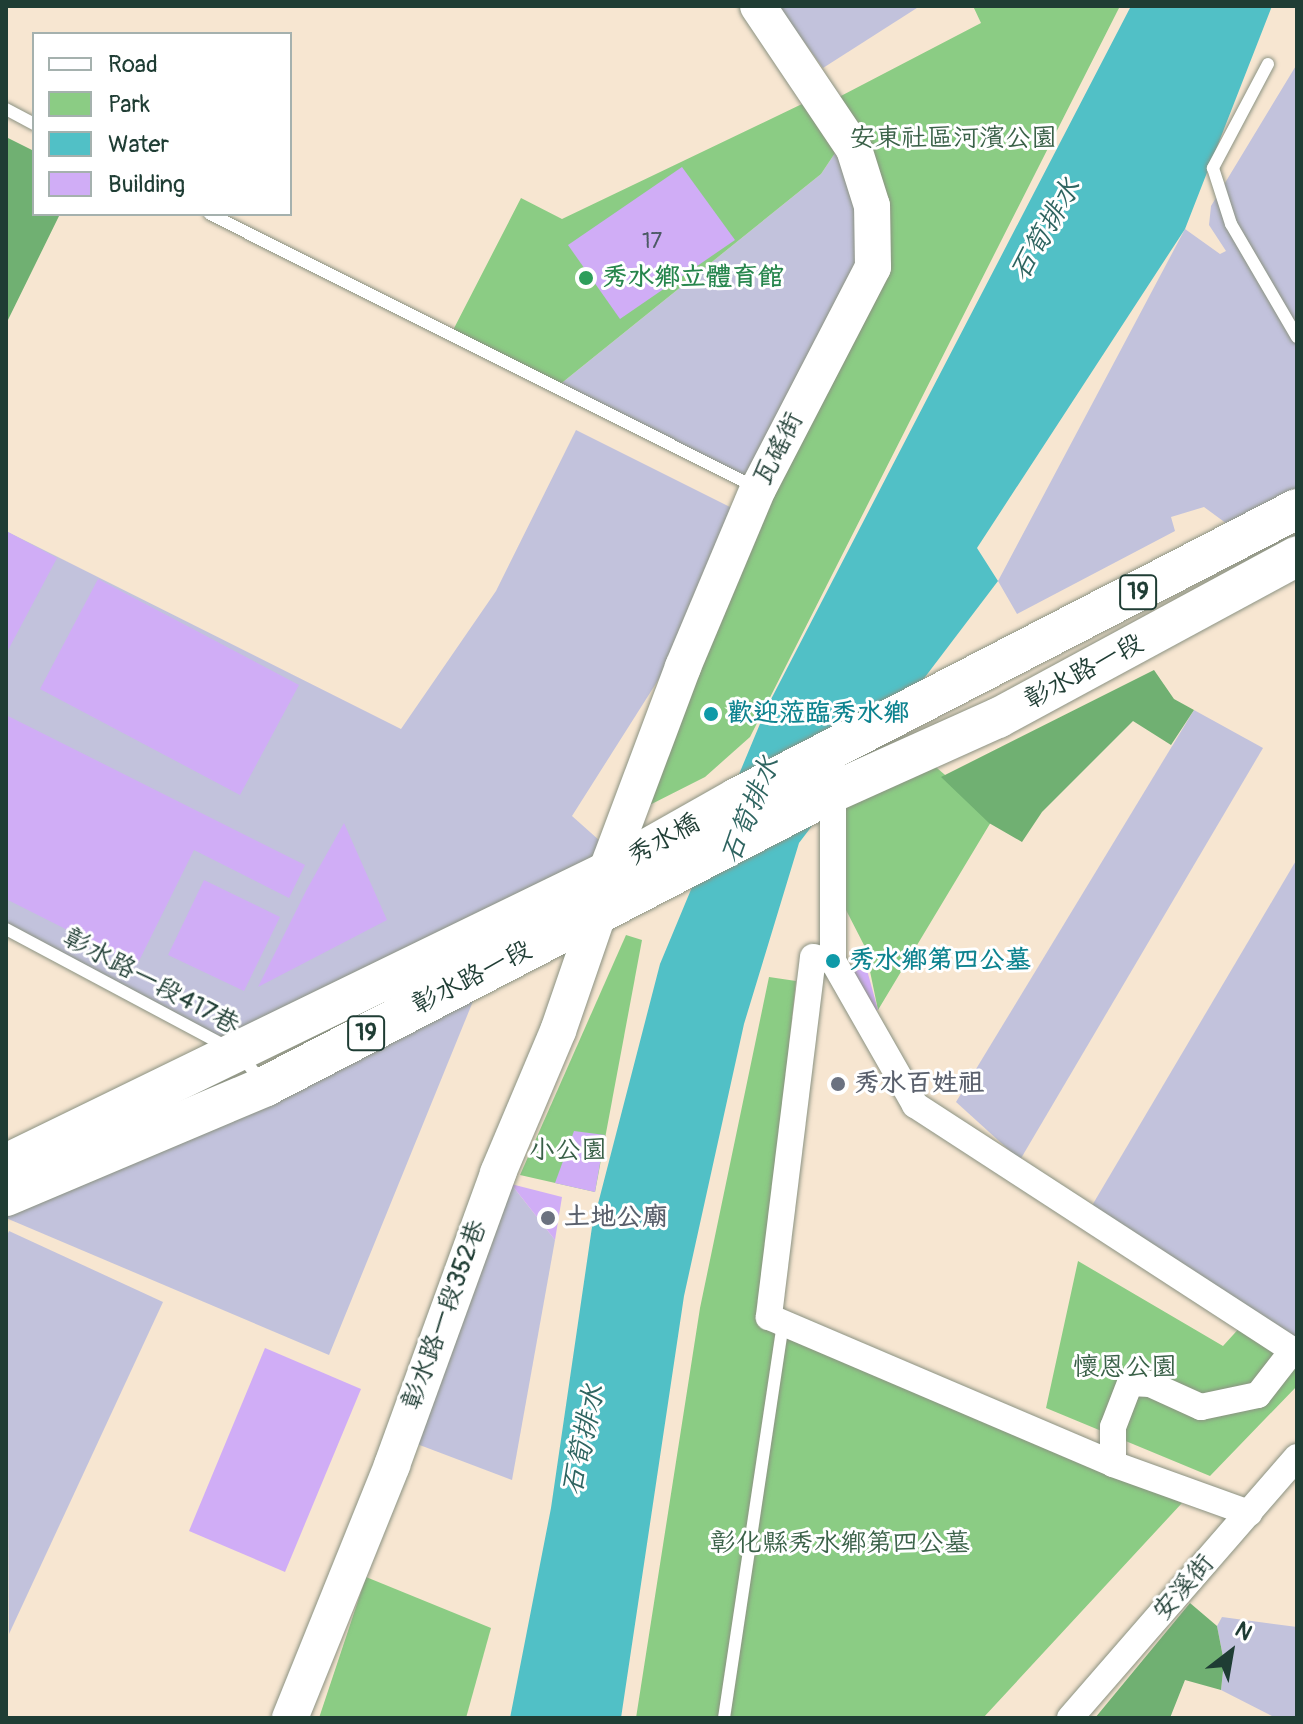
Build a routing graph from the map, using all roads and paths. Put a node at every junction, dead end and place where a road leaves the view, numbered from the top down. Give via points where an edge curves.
1 (758, 6) edge
2 (1268, 64) dead end
3 (6, 109) edge
4 (32, 123) edge
5 (214, 216) edge
6 (1297, 337) edge
7 (758, 489) junction
8 (1297, 509) edge
9 (1297, 556) edge
10 (978, 675) joint
11 (998, 718) joint
12 (833, 792) junction
13 (717, 851) joint
14 (606, 872) junction
15 (599, 912) junction
16 (6, 929) edge
17 (833, 961) junction
18 (240, 1054) junction
19 (266, 1086) junction
20 (6, 1164) edge
21 (6, 1196) edge
22 (783, 1323) junction
23 (1295, 1351) edge
24 (1297, 1457) edge
25 (1113, 1464) junction
26 (1249, 1513) junction
27 (290, 1718) edge
28 (724, 1718) edge
29 (1070, 1718) edge

1 - 7 street, 瓦磘街 via 854,149 872,206 873,267
2 - 6 lane via 1213,168 1231,224
3 - 4 lane
5 - 7 lane
7 - 14 street, 瓦磘街
8 - 10 main road, 彰水路一段 / 19
9 - 11 main road, 彰水路一段 / 19
10 - 14 main road, 秀水橋 / 19
11 - 12 main road, 秀水橋 / 19
12 - 13 main road, 秀水橋 / 19
12 - 17 street
13 - 15 main road, 彰水路一段 / 19
14 - 15 street, 瓦磘街
14 - 18 main road, 彰水路一段 / 19 via 493,923
15 - 19 main road, 彰水路一段 / 19
15 - 27 street, 彰水路一段352巷 via 392,1465
16 - 18 lane, 彰水路一段417巷
17 - 22 street via 813,957 769,1317
17 - 23 street via 915,1105
18 - 19 lane, 彰水路一段417巷
18 - 20 main road, 彰水路一段 / 19
19 - 21 main road, 彰水路一段 / 19
22 - 25 street
22 - 28 lane
23 - 25 street via 1258,1395 1201,1407 1150,1384 1130,1383 1113,1427
24 - 26 street, 安溪街
25 - 26 street
26 - 29 street, 安溪街

